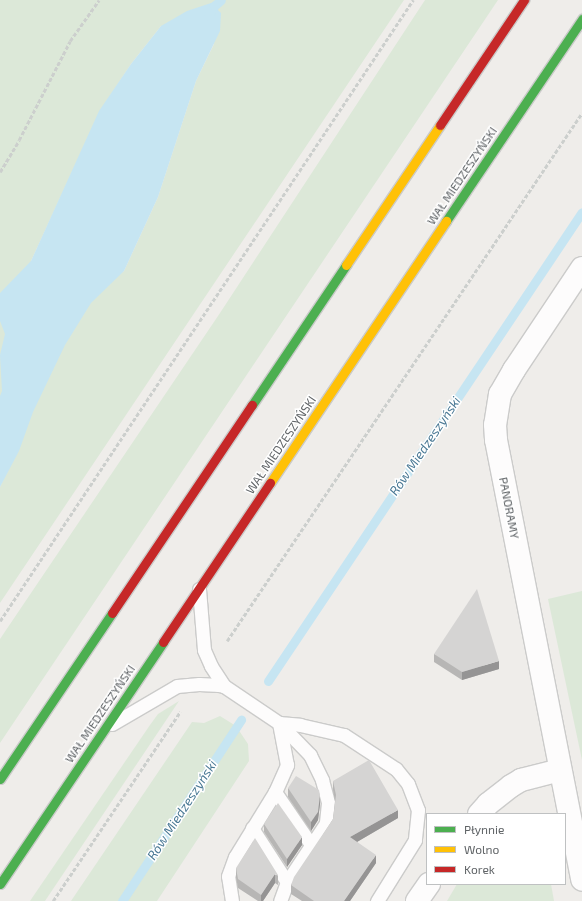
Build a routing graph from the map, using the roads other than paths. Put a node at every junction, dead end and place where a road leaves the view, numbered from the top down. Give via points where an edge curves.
1 (524, 0) edge
2 (582, 19) edge
3 (582, 268) edge
4 (199, 589) junction
5 (224, 686) junction
6 (279, 723) junction
7 (105, 728) junction
8 (560, 770) junction
9 (0, 779) edge
10 (275, 792) junction
11 (480, 813) edge
12 (252, 828) junction
13 (312, 846) junction
14 (579, 850) edge
15 (582, 880) edge
16 (287, 882) junction
17 (0, 884) edge
18 (428, 885) edge
19 (232, 901) edge
20 (280, 901) edge
21 (377, 901) edge
22 (417, 901) edge

1 - 9 main road
2 - 4 main road, WAŁ MIEDZESZYŃSKI
3 - 8 street, PANORAMY via 500,394 495,425
4 - 5 lane via 204,650
4 - 7 main road, WAŁ MIEDZESZYŃSKI
5 - 6 lane
5 - 7 lane via 177,686
6 - 10 lane via 287,765
6 - 13 lane via 310,755 322,780 328,803 326,823
6 - 21 lane via 344,735 396,769 408,784 418,810 415,840
7 - 17 main road, WAŁ MIEDZESZYŃSKI
8 - 11 street via 521,780
8 - 14 street, PANORAMY
10 - 12 lane
10 - 13 lane
12 - 16 lane
12 - 19 lane via 235,856 228,876
13 - 16 lane
14 - 15 street, PANORAMY
16 - 20 lane
18 - 22 street

